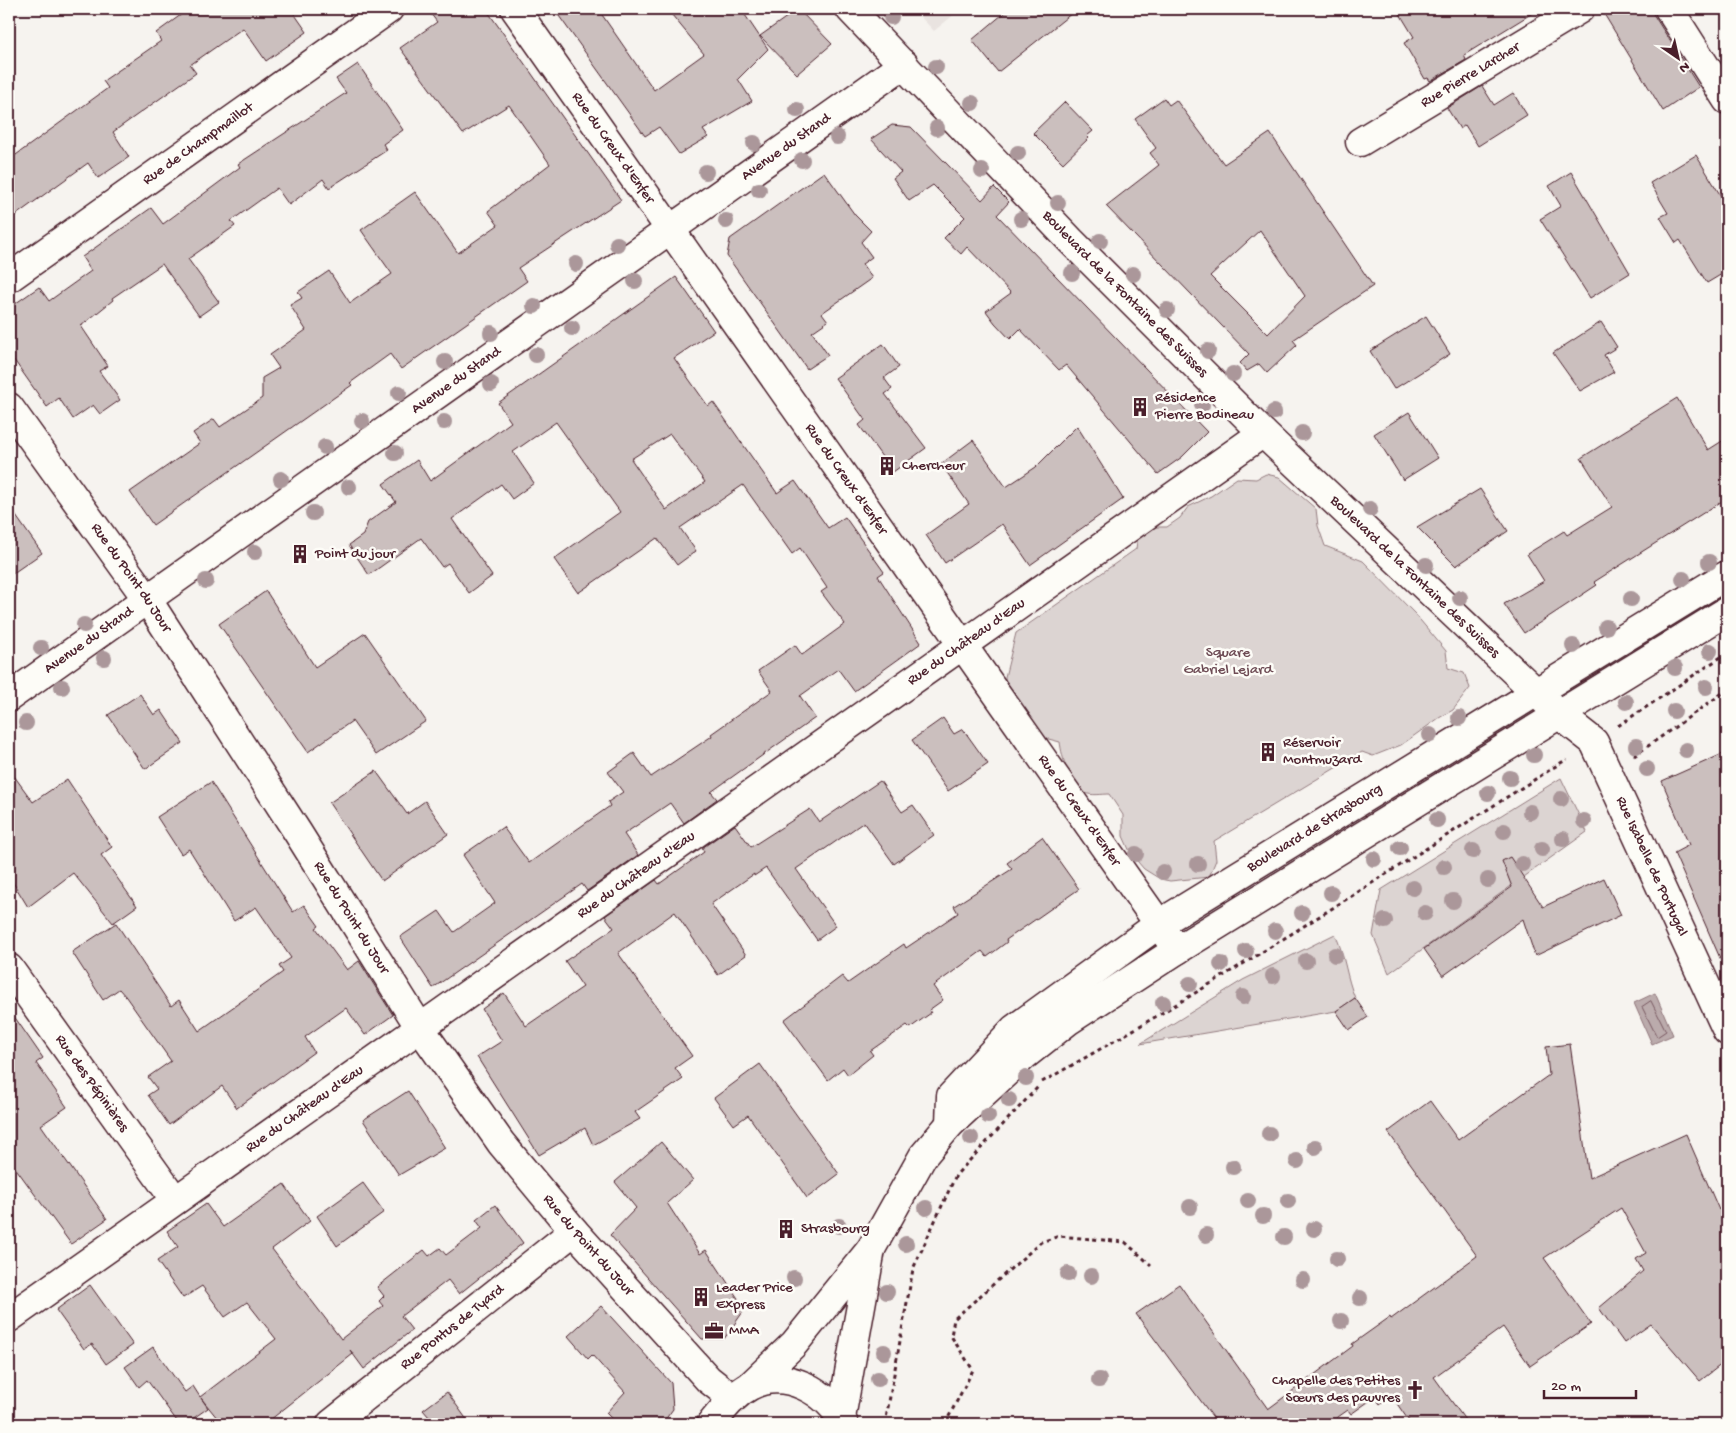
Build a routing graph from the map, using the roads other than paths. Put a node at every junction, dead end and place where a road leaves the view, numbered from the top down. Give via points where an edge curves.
1 (389, 9) edge
2 (515, 9) edge
3 (850, 9) edge
4 (1580, 9) edge
5 (1669, 9) edge
6 (904, 64) junction
7 (1727, 100) edge
8 (1360, 142) dead end
9 (670, 230) junction
10 (9, 278) edge
11 (9, 407) edge
12 (1263, 433) junction
13 (1727, 575) edge
14 (147, 599) junction
15 (1727, 611) edge
16 (962, 645) junction
17 (1536, 693) junction
18 (9, 697) edge
19 (1560, 716) junction
20 (1158, 924) junction
21 (1177, 950) junction
22 (9, 968) edge
23 (420, 1028) junction
24 (1727, 1031) edge
25 (950, 1124) junction
26 (175, 1200) junction
27 (574, 1232) junction
28 (871, 1249) junction
29 (9, 1318) edge
30 (742, 1391) junction
31 (843, 1421) edge
32 (331, 1424) edge
33 (711, 1424) edge

1 - 10 street, Rue de Champmaillot
2 - 9 street, Rue du Creux d'Enfer
3 - 6 street, Boulevard de la Fontaine des Suisses
4 - 8 street, Rue Pierre Larcher
5 - 7 street
6 - 9 street, Avenue du Stand
6 - 12 street, Boulevard de la Fontaine des Suisses via 1071,241
9 - 14 street, Avenue du Stand
9 - 16 street, Rue du Creux d'Enfer
11 - 14 street, Rue du Point du Jour
12 - 16 street, Rue du Château d'Eau
12 - 17 street, Boulevard de la Fontaine des Suisses
13 - 17 street, Boulevard de Strasbourg
14 - 18 street, Avenue du Stand
14 - 23 street, Rue du Point du Jour
15 - 19 street
16 - 20 street, Rue du Creux d'Enfer
16 - 23 street, Rue du Château d'Eau
17 - 19 street, Boulevard de la Fontaine des Suisses
17 - 20 street, Boulevard de Strasbourg
19 - 21 street
19 - 24 street, Rue Isabelle de Portugal via 1594,742
20 - 21 street, Rue du Creux d'Enfer
20 - 25 street, Boulevard de Strasbourg via 1014,1029 950,1096
21 - 25 street via 1068,1021 1025,1055
22 - 26 street, Rue des Pépinières
23 - 26 street, Rue du Château d'Eau
23 - 27 street, Rue du Point du Jour via 501,1143
25 - 28 street via 923,1156
26 - 29 street, Rue du Château d'Eau
27 - 30 street, Rue du Point du Jour via 708,1379
27 - 32 street, Rue Pontus de Tyard
28 - 30 street via 794,1344
28 - 31 street
30 - 31 street via 772,1379 789,1380 804,1385 829,1404
30 - 33 street

